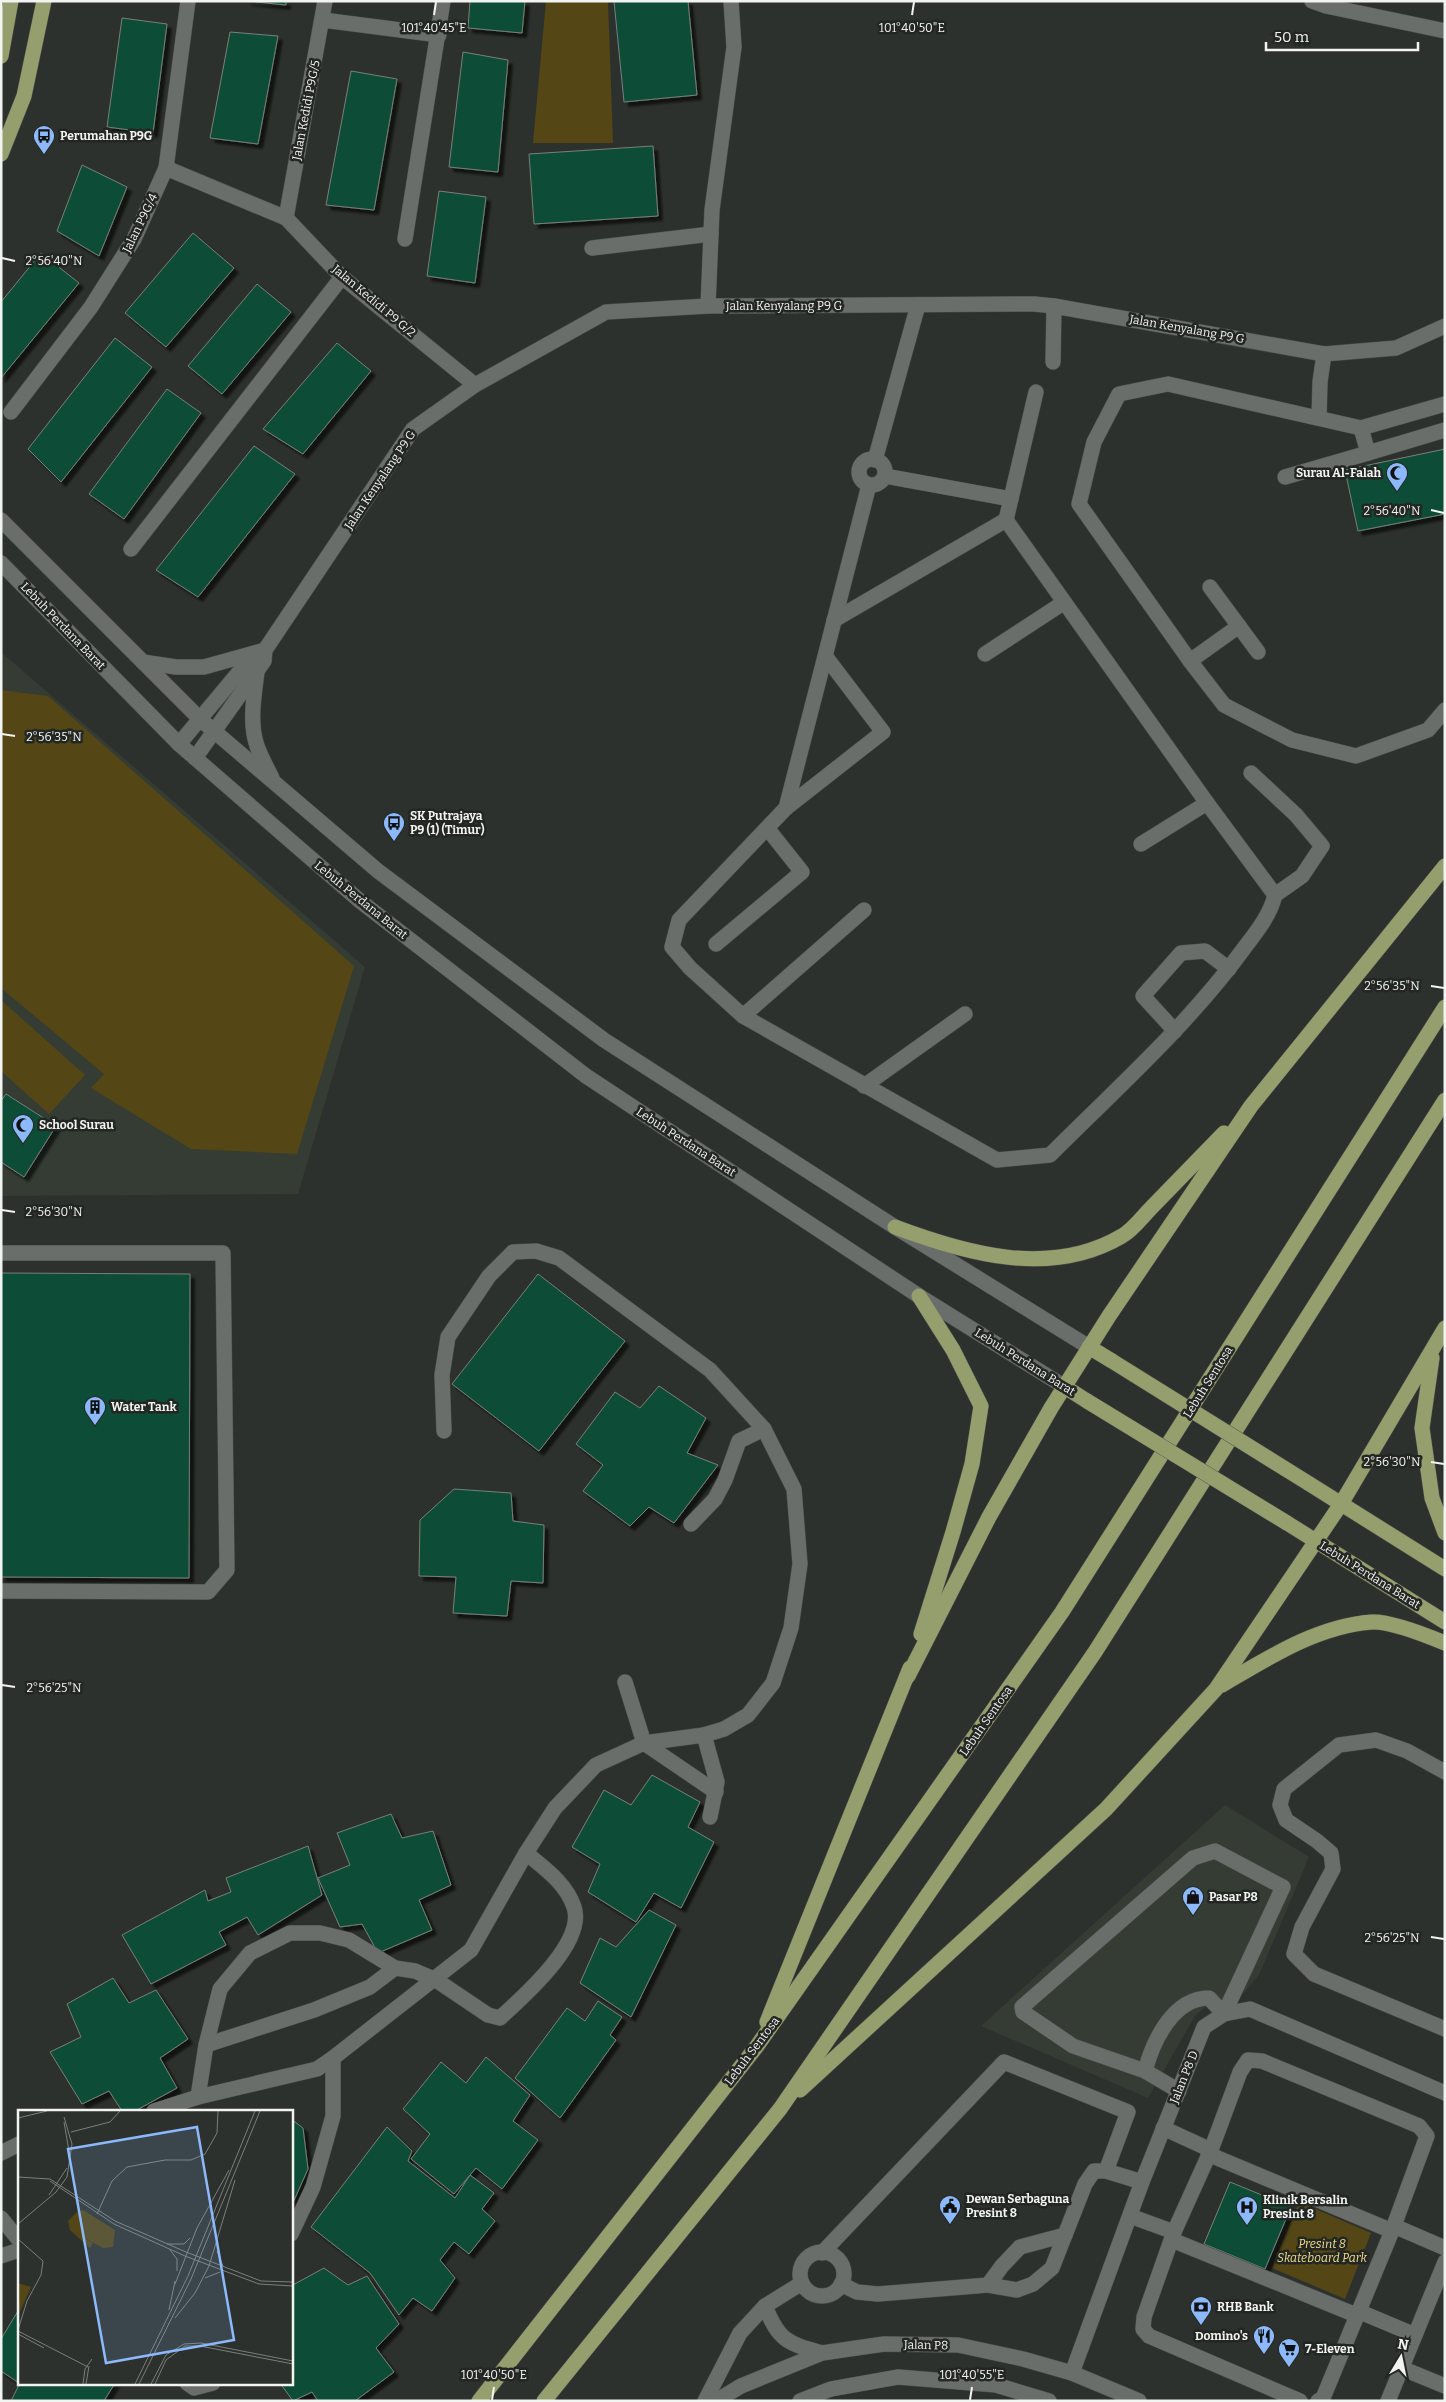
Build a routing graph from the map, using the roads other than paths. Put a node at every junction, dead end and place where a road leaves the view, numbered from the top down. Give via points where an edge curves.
1 (11, 1) edge
2 (44, 1) edge
3 (188, 1) edge
4 (325, 1) edge
5 (443, 1) edge
6 (731, 1) edge
7 (1312, 1) edge
8 (323, 20) junction
9 (1445, 31) edge
10 (439, 35) junction
11 (1, 56) edge
12 (1, 154) edge
13 (166, 168) junction
14 (286, 218) junction
15 (711, 234) junction
16 (405, 240) dead end
17 (592, 248) dead end
18 (342, 277) junction
19 (918, 305) junction
20 (708, 306) junction
21 (1054, 306) junction
22 (1445, 326) edge
23 (1324, 354) junction
24 (1053, 362) dead end
25 (475, 385) junction
26 (1036, 392) dead end
27 (1445, 404) edge
28 (11, 412) dead end
29 (1319, 418) junction
30 (1361, 428) junction
31 (1445, 430) edge
32 (1368, 453) junction
33 (875, 460) junction
34 (885, 476) junction
35 (1285, 476) dead end
36 (869, 485) junction
37 (1011, 500) junction
38 (1, 520) edge
39 (1006, 520) junction
40 (131, 549) dead end
41 (1, 563) edge
42 (1210, 587) dead end
43 (1063, 603) junction
44 (834, 620) junction
45 (1239, 626) junction
46 (260, 651) junction
47 (1258, 652) dead end
48 (985, 654) dead end
49 (826, 656) junction
50 (143, 662) junction
51 (1190, 662) junction
52 (257, 671) junction
53 (1445, 710) edge
54 (201, 720) junction
55 (213, 732) junction
56 (179, 744) junction
57 (195, 758) junction
58 (1251, 773) dead end
59 (274, 782) junction
60 (1207, 803) junction
61 (786, 808) junction
62 (767, 828) junction
63 (1141, 844) dead end
64 (1445, 866) edge
65 (1275, 894) junction
66 (864, 910) dead end
67 (716, 944) dead end
68 (1229, 969) junction
69 (1445, 1007) edge
70 (965, 1014) dead end
71 (743, 1016) junction
72 (1174, 1031) junction
73 (864, 1086) junction
74 (1445, 1100) edge
75 (1251, 1106) junction
76 (895, 1227) junction
77 (1, 1253) edge
78 (919, 1296) junction
79 (1445, 1328) edge
80 (1090, 1347) junction
81 (1433, 1351) junction
82 (1065, 1386) junction
83 (764, 1429) junction
84 (444, 1432) dead end
85 (1341, 1504) junction
86 (691, 1524) dead end
87 (1445, 1533) edge
88 (1317, 1542) junction
89 (1445, 1569) edge
90 (1, 1592) edge
91 (1445, 1622) edge
92 (1445, 1643) edge
93 (908, 1676) junction
94 (625, 1682) dead end
95 (1216, 1689) junction
96 (704, 1736) junction
97 (644, 1743) junction
98 (1445, 1772) edge
99 (716, 1792) junction
100 (710, 1817) dead end
101 (526, 1853) junction
102 (395, 1968) junction
103 (436, 1980) junction
104 (1224, 2014) junction
105 (1445, 2029) edge
106 (206, 2045) junction
107 (757, 2046) junction
108 (334, 2058) junction
109 (1145, 2070) junction
110 (1179, 2090) junction
111 (1445, 2093) edge
112 (198, 2096) junction
113 (780, 2109) junction
114 (157, 2110) edge
115 (1163, 2128) junction
116 (18, 2144) edge
117 (1209, 2152) junction
118 (1, 2153) edge
119 (1106, 2171) junction
120 (1142, 2182) junction
121 (1130, 2216) junction
122 (1, 2218) edge
123 (1393, 2228) junction
124 (292, 2232) edge
125 (1066, 2235) junction
126 (1173, 2236) junction
127 (18, 2239) edge
128 (1445, 2248) edge
129 (18, 2250) edge
130 (822, 2252) junction
131 (1, 2256) edge
132 (1445, 2262) edge
133 (802, 2282) junction
134 (841, 2284) junction
135 (988, 2284) junction
136 (765, 2306) junction
137 (1357, 2313) junction
138 (1415, 2335) junction
139 (822, 2353) junction
140 (1401, 2368) junction
141 (1072, 2373) junction
142 (188, 2384) edge
143 (209, 2384) edge
144 (1445, 2386) edge
145 (480, 2401) edge
146 (544, 2401) edge
147 (705, 2401) edge
148 (716, 2401) edge
149 (800, 2401) edge
150 (1049, 2401) edge
151 (1139, 2401) edge
152 (1300, 2401) edge
153 (1318, 2401) edge
154 (1388, 2401) edge

1 - 11 main road
2 - 12 main road via 24,96
3 - 13 street, Jalan P9G/4
4 - 8 street, Jalan Kedidi P9G/5
5 - 10 street
6 - 15 street via 734,47
7 - 9 street
8 - 10 street
8 - 14 street, Jalan Kedidi P9G/5
10 - 16 street
13 - 14 street, Jalan Kedidi P9 G/2
13 - 28 street, Jalan P9G/4 via 134,239 96,300
14 - 18 street, Jalan Kedidi P9 G/2
15 - 17 street
15 - 20 street
18 - 25 street, Jalan Kedidi P9 G/2
18 - 40 street
19 - 20 street, Jalan Kenyalang P9 G
19 - 21 street, Jalan Kenyalang P9 G
19 - 33 street
20 - 25 street, Jalan Kenyalang P9 G via 606,312
21 - 23 street, Jalan Kenyalang P9 G
21 - 24 street
22 - 23 street, Jalan Kenyalang P9 G via 1396,348
23 - 29 street
25 - 46 street, Jalan Kenyalang P9 G via 413,429
26 - 37 street
27 - 30 street
29 - 30 street
29 - 51 street via 1168,384 1119,394 1110,410 1094,442 1079,504
30 - 32 street
31 - 32 street
32 - 35 street
33 - 34 street via 884,467
33 - 36 street via 867,460 859,468 860,479
34 - 36 street via 878,484
34 - 37 street
36 - 44 street
37 - 39 street
38 - 50 street
39 - 43 street
39 - 44 street
41 - 56 street, Lebuh Perdana Barat
42 - 45 street
43 - 48 street
43 - 60 street
44 - 49 street
45 - 47 street
45 - 51 street
46 - 50 street via 204,667
46 - 52 street, Jalan Kenyalang P9 G via 264,661
46 - 54 street, Jalan Kenyalang P9 G
49 - 61 street
49 - 61 street via 883,732
50 - 54 street
51 - 53 street via 1224,705 1292,740 1356,756 1428,730
52 - 55 street, Jalan Kenyalang P9 G
52 - 59 street via 254,734
54 - 55 street
54 - 56 street, Jalan Kenyalang P9 G
55 - 57 street, Jalan Kenyalang P9 G
55 - 59 street
56 - 57 street, Lebuh Perdana Barat
57 - 78 street, Lebuh Perdana Barat via 360,901 586,1076
58 - 65 street via 1296,815 1322,846 1302,876
59 - 76 street via 378,870 604,1040
60 - 63 street
60 - 65 street
61 - 62 street
62 - 67 street via 802,872
62 - 71 street via 679,920 672,947 690,968
64 - 75 main road
65 - 68 street via 1272,911
66 - 71 street
68 - 72 street
68 - 72 street via 1205,951 1181,953 1144,996
69 - 107 main road, Lebuh Sentosa via 1062,1612
70 - 73 street
71 - 73 street
72 - 73 street via 1050,1156 996,1160
74 - 113 main road via 1094,1652
75 - 76 main road via 1124,1236 1077,1256 1038,1259 986,1256 946,1246
75 - 80 main road
76 - 80 street
77 - 90 street via 223,1253 227,1570 208,1592
78 - 82 street, Lebuh Perdana Barat
78 - 93 main road via 953,1350 981,1406 972,1464
79 - 81 main road
80 - 82 main road
80 - 85 main road, bridge
81 - 85 main road
81 - 87 main road via 1422,1428 1432,1498
82 - 88 main road, Lebuh Perdana Barat, bridge
82 - 93 main road via 989,1517
83 - 84 street via 710,1370 559,1258 536,1251 513,1252 489,1276 448,1338 442,1375
83 - 86 street via 739,1442 715,1498
83 - 96 street via 794,1489 800,1564 791,1628 773,1683 748,1715
85 - 88 main road
85 - 89 main road
88 - 91 main road, Lebuh Perdana Barat
88 - 95 main road
92 - 95 main road via 1424,1634 1374,1622 1334,1629 1274,1654
93 - 107 main road
94 - 97 street
95 - 113 main road via 1106,1810
96 - 97 street
96 - 99 street via 717,1782
97 - 99 street
97 - 101 street via 596,1765 555,1808
98 - 105 street via 1407,1751 1376,1740 1339,1745 1284,1789 1280,1805 1286,1820 1331,1853 1334,1869 1302,1927 1294,1954 1314,1974
99 - 100 street
101 - 103 street via 471,1950
101 - 103 street via 559,1881 574,1907 575,1927 566,1946 531,1990 500,2018 488,2015
102 - 103 street via 415,1971
102 - 106 street via 370,1987 314,2010
102 - 106 street via 349,1940 320,1933 290,1933 250,1953 220,1988
103 - 108 street
104 - 109 street via 1209,1998 1187,2003 1161,2030
104 - 109 street via 1284,1887 1215,1851 1193,1858 1022,2007 1023,2012 1073,2046
104 - 110 street, Jalan P8 D via 1204,2027
104 - 111 street, Jalan P8 D via 1250,2009
106 - 112 street
107 - 145 main road, Lebuh Sentosa
108 - 112 street via 317,2069
108 - 124 street via 333,2116 313,2187
109 - 110 street
110 - 115 street, Jalan P8 D
112 - 114 street
113 - 146 main road
115 - 117 street
115 - 120 street, Jalan P8 D
116 - 118 street
117 - 123 street
117 - 123 street via 1240,2072 1248,2060 1262,2061 1419,2126 1427,2136
117 - 126 street
119 - 120 street
119 - 125 street via 1094,2171 1085,2184
119 - 130 street via 1128,2112 1004,2062
120 - 121 street, Jalan P8 D
121 - 126 street
121 - 141 street, Jalan P8 D
122 - 127 street
123 - 128 street
123 - 137 street
125 - 135 street via 1020,2248
125 - 135 street via 1052,2268 1033,2284 1017,2290
126 - 137 street
126 - 152 street via 1143,2329 1149,2336
129 - 131 street
130 - 133 street via 803,2262
130 - 134 street via 835,2257 840,2263
132 - 138 street
133 - 134 street via 811,2293 824,2296
133 - 136 street
134 - 135 street via 857,2292 878,2294
136 - 139 street via 774,2327 790,2344
136 - 147 street via 740,2333
137 - 138 street
137 - 153 street via 1323,2398
138 - 140 street
139 - 141 street, Jalan P8 via 884,2344 958,2345
139 - 148 street, Jalan P8 via 741,2386
140 - 144 street
140 - 154 street
141 - 151 street, Jalan P8
142 - 143 street via 194,2388
149 - 150 street via 831,2389 898,2377 996,2385

